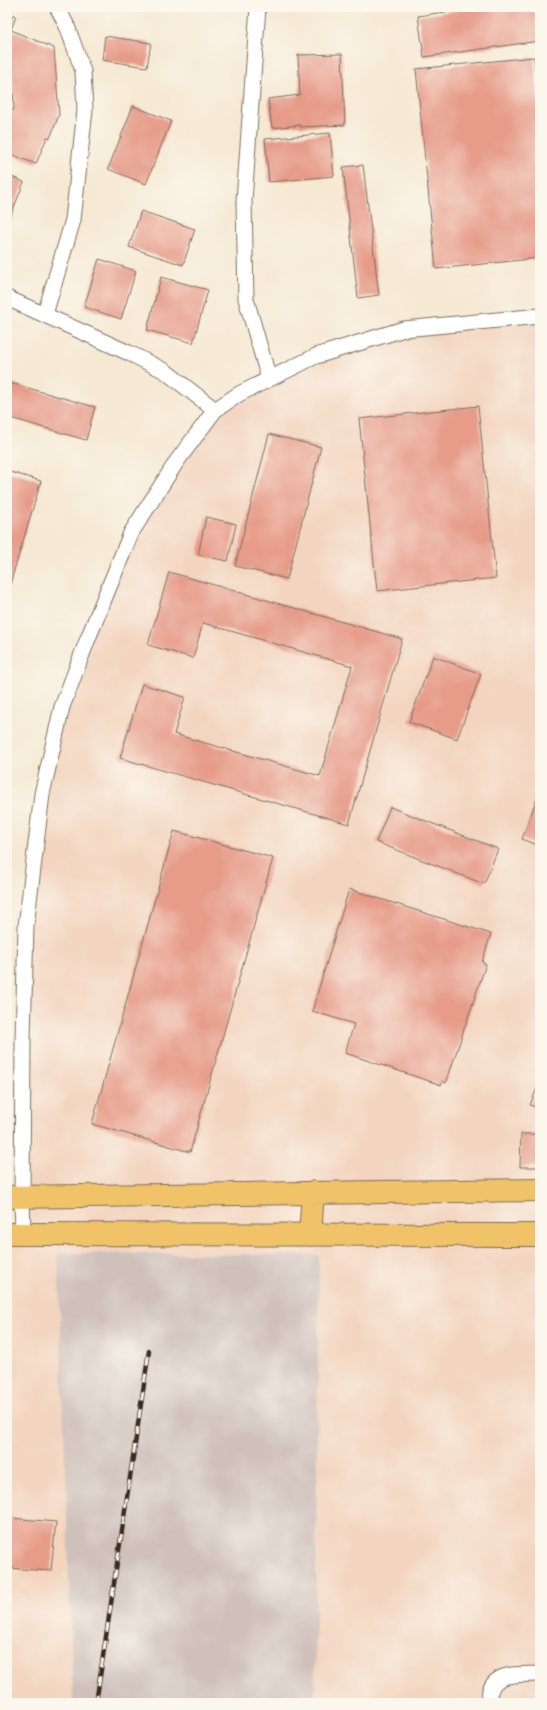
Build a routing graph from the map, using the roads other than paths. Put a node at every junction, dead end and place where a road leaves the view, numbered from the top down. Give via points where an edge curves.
1 (57, 7) edge
2 (258, 7) edge
3 (7, 298) edge
4 (45, 314) junction
5 (540, 316) edge
6 (270, 379) junction
7 (215, 410) junction
8 (540, 1190) edge
9 (313, 1192) junction
10 (14, 1197) edge
11 (15, 1234) edge
12 (310, 1235) junction
13 (540, 1235) edge
14 (540, 1674) edge
15 (489, 1703) edge

1 - 4 lane via 67,26 83,71 85,110 73,220
2 - 6 lane via 244,201 246,299
3 - 4 lane
4 - 7 lane via 165,372
5 - 6 lane via 404,329 316,356
6 - 7 lane via 239,394
7 - 10 lane via 177,461 131,533 62,707 42,794 26,926
8 - 9 main road
9 - 10 main road
9 - 12 main road
10 - 11 lane
11 - 12 main road
12 - 13 main road
14 - 15 lane via 507,1675 497,1679 490,1688

